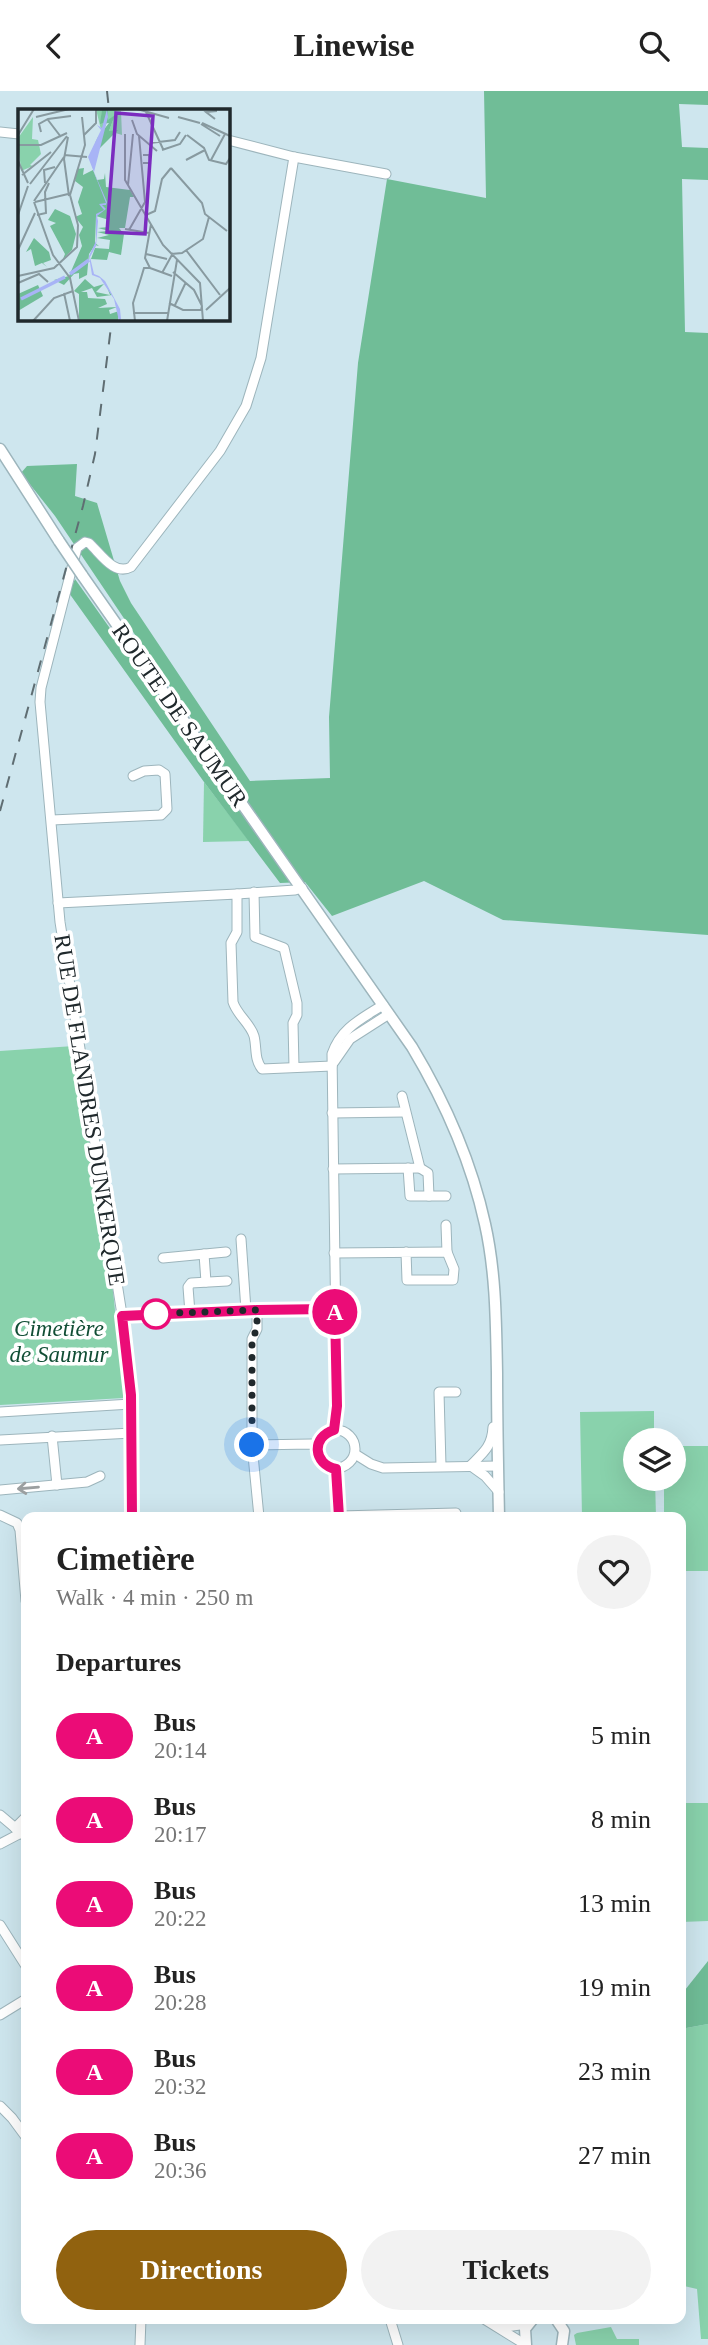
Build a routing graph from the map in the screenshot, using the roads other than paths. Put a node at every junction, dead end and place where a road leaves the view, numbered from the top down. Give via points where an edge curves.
1 (0, 132) edge
2 (18, 134) edge
3 (229, 140) edge
4 (294, 156) junction
5 (386, 174) dead end
6 (0, 449) edge
7 (3, 462) edge
8 (133, 776) dead end
9 (52, 820) junction
10 (302, 888) junction
11 (254, 892) junction
12 (237, 894) junction
13 (58, 903) junction
14 (234, 937) junction
15 (255, 937) junction
16 (386, 1010) junction
17 (332, 1066) junction
18 (294, 1067) junction
19 (402, 1096) dead end
20 (405, 1112) junction
21 (332, 1113) junction
22 (408, 1168) junction
23 (420, 1168) junction
24 (333, 1169) junction
25 (429, 1196) junction
26 (446, 1196) dead end
27 (446, 1225) dead end
28 (241, 1239) dead end
29 (226, 1252) dead end
30 (406, 1252) junction
31 (447, 1252) junction
32 (334, 1253) junction
33 (204, 1254) junction
34 (163, 1258) dead end
35 (227, 1281) dead end
36 (206, 1282) junction
37 (246, 1310) junction
38 (257, 1310) junction
39 (335, 1310) junction
40 (190, 1313) junction
41 (122, 1316) junction
42 (456, 1392) dead end
43 (131, 1404) junction
44 (0, 1412) edge
45 (497, 1413) junction
46 (334, 1430) junction
47 (131, 1433) junction
48 (52, 1436) junction
49 (0, 1440) edge
50 (252, 1445) junction
51 (317, 1447) junction
52 (355, 1454) junction
53 (441, 1466) junction
54 (470, 1466) junction
55 (498, 1466) junction
56 (336, 1469) junction
57 (100, 1476) dead end
58 (57, 1485) junction
59 (0, 1490) edge
60 (499, 1492) junction
61 (132, 1512) edge
62 (259, 1512) edge
63 (339, 1512) edge
64 (499, 1512) edge
65 (0, 1515) edge
66 (21, 1539) edge
67 (0, 1815) edge
68 (21, 1833) edge
69 (0, 1844) edge
70 (0, 1925) edge
71 (21, 1958) edge
72 (21, 2002) edge
73 (0, 2015) edge
74 (0, 2106) edge
75 (21, 2130) edge
76 (141, 2324) edge
77 (392, 2324) edge
78 (492, 2324) edge
79 (517, 2324) edge
80 (529, 2324) edge
81 (560, 2324) edge
82 (499, 2328) junction
83 (565, 2343) edge
84 (140, 2345) edge
85 (398, 2345) edge
86 (526, 2345) edge

1 - 2 street
3 - 4 street
4 - 5 street
4 - 9 street, RUE DE FLANDRES DUNKERQUE via 257,375 239,421 131,567 113,567 89,543 76,548 41,695
6 - 7 main road, ROUTE DE SAUMUR
7 - 10 main road, ROUTE DE SAUMUR, bridge
8 - 9 street via 159,770 165,774 165,813
9 - 13 street, RUE DE FLANDRES DUNKERQUE
10 - 11 street
10 - 16 main road, ROUTE DE SAUMUR
11 - 12 street
11 - 15 street
12 - 13 street
12 - 14 street
13 - 41 street, RUE DE FLANDRES DUNKERQUE
14 - 15 street
14 - 18 street via 233,1002 254,1037 257,1063 262,1069
15 - 18 street via 284,949 288,959 297,1003
16 - 17 street via 350,1039
16 - 45 main road, ROUTE DE SAUMUR via 440,1096 478,1197 493,1272
17 - 18 street
17 - 21 street
19 - 20 street
20 - 21 street
20 - 23 street
21 - 24 street
22 - 23 street
22 - 24 street
22 - 25 street via 410,1196
23 - 25 street via 428,1173
24 - 32 street
25 - 26 street
27 - 31 street
28 - 37 street
29 - 33 street
30 - 31 street
30 - 31 street via 407,1280 453,1280
30 - 32 street
32 - 39 street
33 - 34 street
33 - 36 street
35 - 36 street
36 - 40 street via 188,1287
37 - 38 street
37 - 40 street
38 - 39 street
38 - 50 street via 252,1339
39 - 46 street
40 - 41 street
41 - 43 street, RUE DE FLANDRES DUNKERQUE
42 - 53 street via 439,1392
43 - 44 street
43 - 47 street, RUE DE FLANDRES DUNKERQUE
45 - 54 street via 489,1448
45 - 55 main road, ROUTE DE SAUMUR
46 - 51 street via 323,1436
46 - 52 street via 351,1437
47 - 48 street
47 - 61 street, RUE DE FLANDRES DUNKERQUE
48 - 49 street
48 - 58 street
50 - 51 street
50 - 62 street
51 - 56 street via 324,1464
52 - 53 street via 383,1468
52 - 56 street via 348,1465
53 - 54 street
54 - 55 street
54 - 60 street
55 - 60 main road, ROUTE DE SAUMUR
56 - 63 street
57 - 58 street
58 -> 59 street
60 - 64 main road, ROUTE DE SAUMUR
65 - 66 street via 19,1525
67 - 68 street
68 - 69 street
70 - 71 street
72 - 73 street
74 - 75 street
76 - 84 street
77 - 85 street
78 - 82 street
79 - 82 street
80 - 86 main road
81 - 83 main road
82 - 86 street

